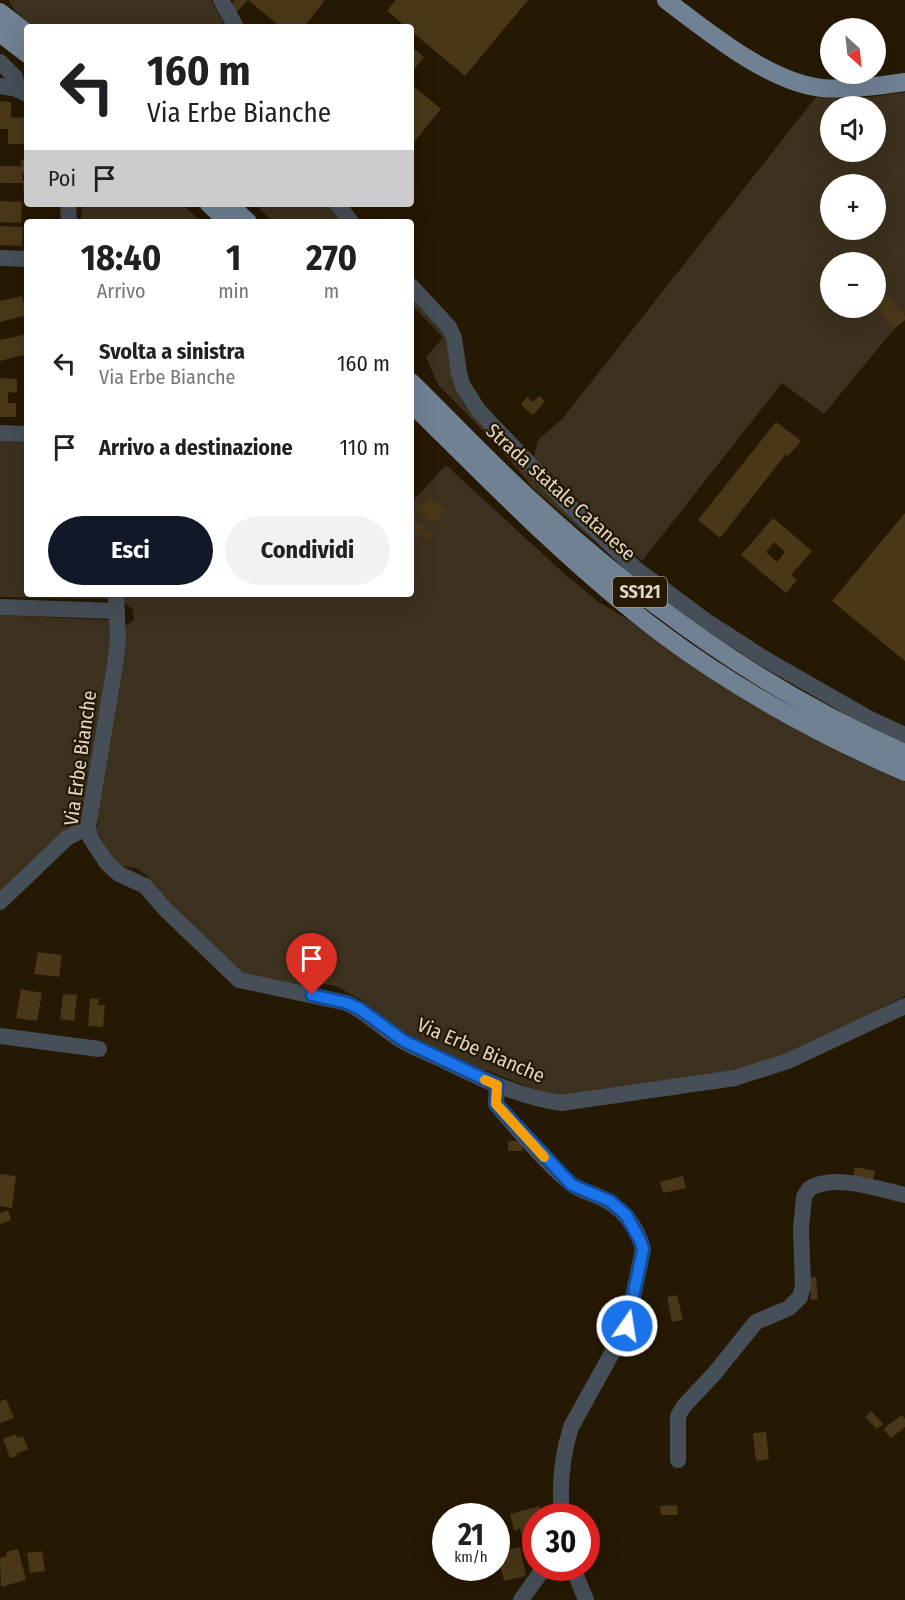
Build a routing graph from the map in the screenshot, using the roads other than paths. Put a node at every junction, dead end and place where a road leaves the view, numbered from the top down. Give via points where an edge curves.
1 (3, 0) edge
2 (221, 0) edge
3 (666, 0) edge
4 (234, 24) edge
5 (10, 25) edge
6 (24, 49) edge
7 (0, 62) edge
8 (905, 81) edge
9 (15, 90) edge
10 (212, 207) edge
11 (232, 207) edge
12 (225, 219) edge
13 (245, 219) edge
14 (0, 258) edge
15 (24, 259) edge
16 (414, 289) edge
17 (414, 385) edge
18 (414, 406) edge
19 (0, 433) edge
20 (24, 434) edge
21 (116, 602) edge
22 (0, 607) edge
23 (905, 735) edge
24 (905, 753) edge
25 (905, 772) edge
26 (88, 827) junction
27 (0, 902) edge
28 (905, 1006) edge
29 (0, 1036) edge
30 (99, 1049) dead end
31 (497, 1085) junction
32 (905, 1195) edge
33 (678, 1460) dead end
34 (561, 1503) edge
35 (534, 1581) edge
36 (578, 1581) edge
37 (521, 1600) edge
38 (586, 1600) edge

1 - 5 main road
2 - 4 street
3 - 8 main road via 768,70 795,83 821,88 861,88
5 - 6 main road
7 - 9 street via 15,77
10 - 12 main road
11 - 13 main road
14 - 15 street
16 - 23 street via 449,327 463,386 478,410 636,569 765,659
17 - 24 main road, Strada statale Catanese / SS121 via 534,504 674,619 768,682
18 - 25 main road, Strada statale Catanese / SS121 via 518,508 662,634 812,728
19 - 20 street
21 - 22 street
21 - 26 street, Via Erbe Bianche via 115,665
26 - 27 street via 68,838
26 - 31 street, Via Erbe Bianche via 107,863 119,874 145,886 239,980 347,1003 404,1041
28 - 31 street, Via Erbe Bianche via 822,1047 735,1078 561,1102
29 - 30 street
31 - 34 street via 496,1104 572,1185 610,1201 626,1215 643,1249 627,1326 569,1434
32 - 33 street via 845,1182 828,1182 808,1189 801,1229 800,1297 789,1308 756,1322 684,1406 678,1416
35 - 37 street
36 - 38 street

